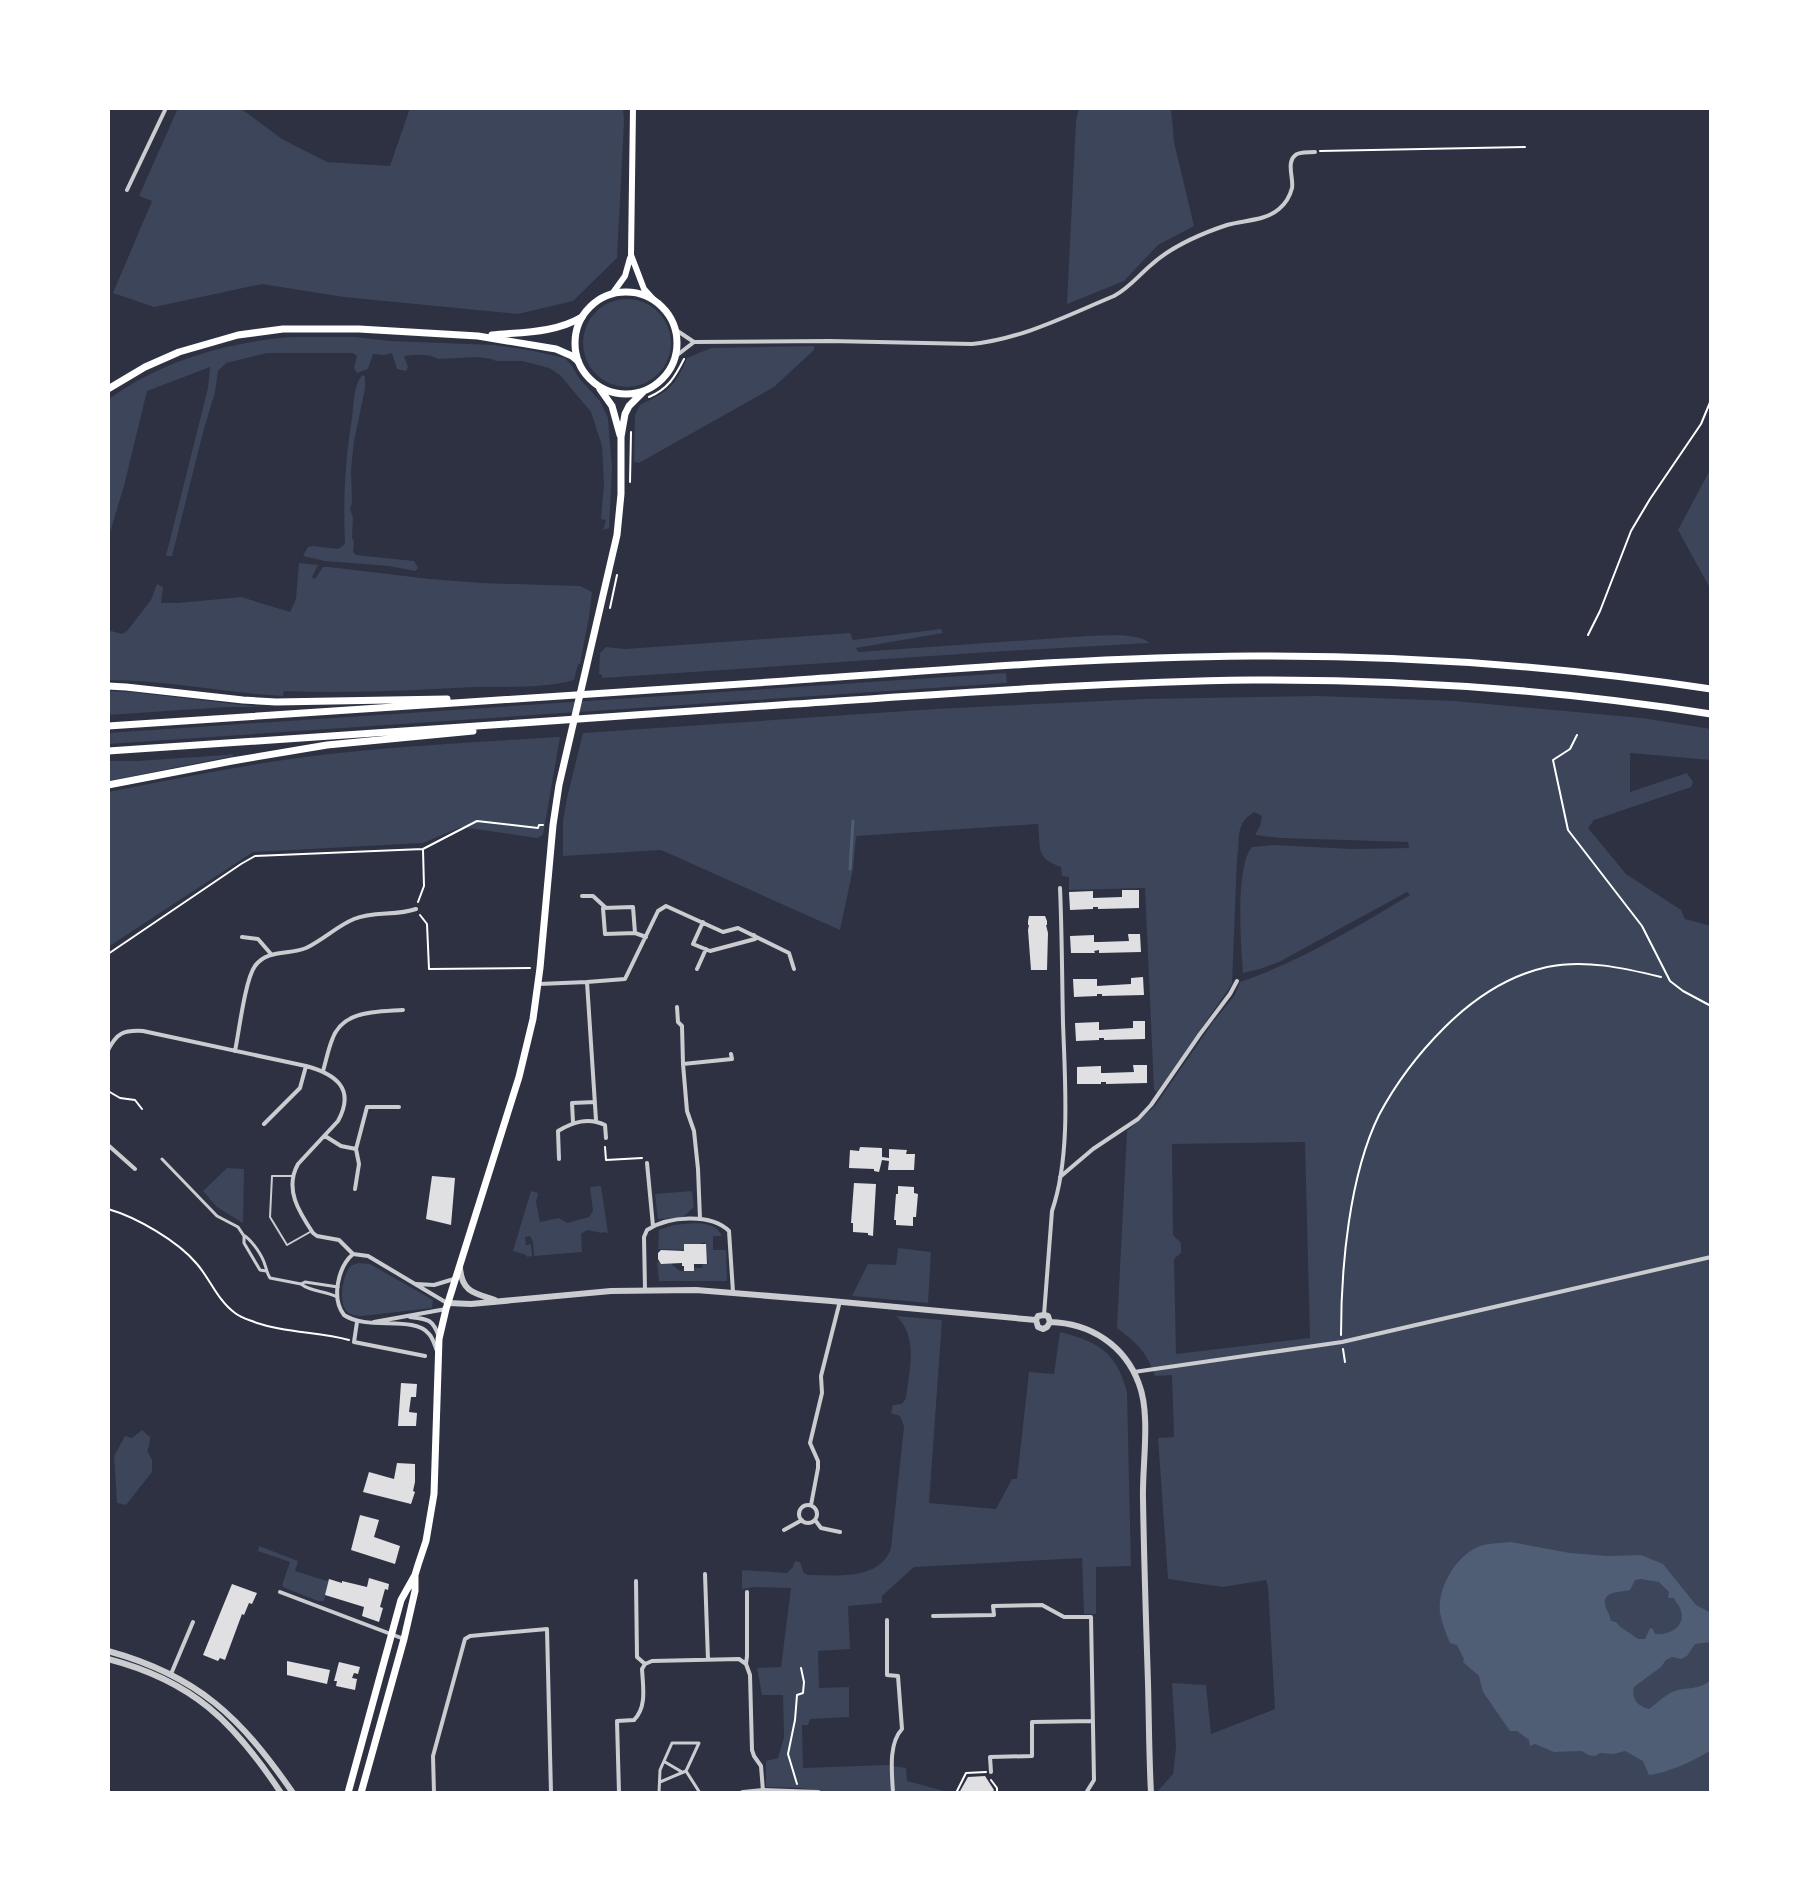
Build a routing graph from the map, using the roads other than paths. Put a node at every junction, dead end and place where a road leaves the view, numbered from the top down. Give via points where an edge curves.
1 (166, 108) edge
2 (633, 108) edge
3 (1315, 152) road end
4 (127, 190) dead end
5 (631, 255) junction
6 (612, 294) junction
7 (653, 299) junction
8 (582, 317) junction
9 (676, 330) junction
10 (478, 336) junction
11 (694, 342) junction
12 (676, 356) junction
13 (578, 361) junction
14 (598, 386) junction
15 (108, 389) edge
16 (644, 395) junction
17 (621, 437) junction
18 (108, 686) edge
19 (1711, 689) edge
20 (541, 697) junction
21 (1711, 714) edge
22 (599, 718) junction
23 (108, 726) edge
24 (108, 751) edge
25 (108, 785) edge
26 (1060, 888) dead end
27 (582, 896) dead end
28 (606, 908) junction
29 (416, 909) road end
30 (703, 922) junction
31 (635, 933) junction
32 (754, 935) junction
33 (242, 937) dead end
34 (646, 937) junction
35 (706, 949) junction
36 (271, 954) junction
37 (697, 969) dead end
38 (794, 969) dead end
39 (1237, 981) dead end
40 (587, 982) junction
41 (539, 984) junction
42 (677, 1007) dead end
43 (403, 1010) dead end
44 (108, 1050) edge
45 (235, 1051) junction
46 (731, 1054) dead end
47 (683, 1064) junction
48 (306, 1066) junction
49 (323, 1071) junction
50 (595, 1102) junction
51 (399, 1107) dead end
52 (596, 1120) junction
53 (573, 1122) junction
54 (264, 1124) dead end
55 (325, 1136) junction
56 (606, 1138) road end
57 (108, 1145) edge
58 (356, 1149) junction
59 (162, 1159) dead end
60 (559, 1159) dead end
61 (647, 1163) road end
62 (135, 1169) dead end
63 (293, 1176) junction
64 (1060, 1177) junction
65 (355, 1189) dead end
66 (700, 1219) junction
67 (653, 1226) junction
68 (311, 1231) junction
69 (353, 1254) junction
70 (1711, 1257) edge
71 (460, 1265) junction
72 (457, 1278) junction
73 (301, 1284) junction
74 (415, 1284) junction
75 (338, 1287) junction
76 (645, 1290) junction
77 (733, 1292) junction
78 (337, 1297) junction
79 (840, 1301) junction
80 (498, 1302) junction
81 (447, 1306) junction
82 (1044, 1315) junction
83 (408, 1316) junction
84 (1036, 1320) junction
85 (357, 1322) junction
86 (1050, 1322) junction
87 (372, 1323) junction
88 (439, 1339) junction
89 (425, 1356) dead end
90 (439, 1358) junction
91 (1134, 1372) junction
92 (811, 1505) junction
93 (802, 1520) junction
94 (815, 1520) junction
95 (784, 1530) dead end
96 (840, 1532) dead end
97 (705, 1574) dead end
98 (415, 1575) junction
99 (636, 1581) dead end
100 (280, 1592) dead end
101 (747, 1592) dead end
102 (933, 1616) dead end
103 (887, 1620) dead end
104 (193, 1622) dead end
105 (391, 1634) junction
106 (404, 1639) junction
107 (108, 1651) edge
108 (108, 1659) edge
109 (708, 1660) junction
110 (645, 1664) junction
111 (746, 1664) junction
112 (171, 1674) junction
113 (1093, 1721) junction
114 (664, 1761) junction
115 (684, 1772) junction
116 (988, 1772) road end
117 (660, 1782) junction
118 (763, 1791) junction
119 (798, 1791) edge
120 (1151, 1792) edge
121 (281, 1793) edge
122 (293, 1793) edge
123 (348, 1793) edge
124 (361, 1793) edge
125 (434, 1793) edge
126 (551, 1793) edge
127 (619, 1793) edge
128 (659, 1793) edge
129 (700, 1793) edge
130 (743, 1793) edge
131 (818, 1793) edge
132 (893, 1793) edge
133 (1086, 1793) edge

1 - 4 street
2 - 5 main road
3 - 11 street via 1293,157 1293,187 1280,209 1269,216 1200,235 1151,264 1114,296 1018,335 972,344
5 - 6 main road
5 - 7 main road
6 - 7 main road via 633,292
6 - 8 main road
7 - 9 main road via 668,312
8 - 10 main road via 547,330
8 - 13 main road via 575,334
9 - 11 street
9 - 12 main road
10 - 13 main road via 556,349
10 - 15 main road via 332,328 254,332 179,352
11 - 12 street
12 - 16 main road via 664,378
13 - 14 main road
14 - 16 main road
14 - 17 main road via 612,406
16 - 17 main road via 629,406
17 - 41 main road via 617,535 553,825
18 - 20 main road via 276,702
19 - 20 main road via 1494,665 1255,656 1003,666
20 - 23 main road
21 - 22 main road via 1491,689 1255,680 999,690
22 - 24 main road
22 - 25 main road via 327,745
26 - 64 street via 1066,1116
27 - 28 street via 593,896
28 - 31 street via 633,907
28 - 31 street via 605,934
29 - 36 street via 355,918 305,948
30 - 32 street via 723,932 738,928
30 - 34 street via 666,906 658,911
30 - 35 street via 693,944
31 - 34 street
32 - 35 street via 755,939
32 - 38 street via 789,953
33 - 36 street via 258,939
34 - 40 street via 625,979
35 - 37 street
36 - 45 street via 255,965 249,981
39 - 64 street via 1154,1101
40 - 41 street
40 - 50 street
41 - 71 main road via 523,1063
42 - 47 street
43 - 49 street via 365,1012 344,1022 332,1036
44 - 45 street via 123,1032 143,1031
45 - 48 street
46 - 47 street via 732,1059
47 - 66 street
48 - 49 street
48 - 54 street via 300,1088
49 - 55 street via 339,1083 344,1096 342,1113
50 - 52 street
50 - 53 street via 572,1103
51 - 58 street via 367,1107
52 - 53 street
52 - 56 street via 605,1125
53 - 60 street via 558,1131
55 - 58 street
55 - 63 street
57 - 62 street
58 - 65 street
59 - 73 street via 217,1216 250,1239 270,1278
61 - 67 street
63 - 68 street via 293,1198
63 - 68 lane via 272,1176 270,1217 287,1245
64 - 82 street via 1052,1211
66 - 67 street
66 - 77 street via 722,1223 729,1231
67 - 76 street via 644,1237
68 - 69 street via 339,1240
69 - 74 street via 368,1256
69 - 75 street via 342,1266
70 - 91 street via 1342,1342
71 - 72 main road
71 - 80 street via 466,1288
72 - 74 street
72 - 81 main road
73 - 75 street
73 - 78 street
74 - 81 street
75 - 78 street
76 - 77 street
76 - 80 street
77 - 79 street
78 - 85 street via 340,1310
79 - 84 street
79 - 92 street via 810,1443 818,1461
80 - 81 street
81 - 83 street
81 - 88 main road
82 - 84 street
82 - 86 street
83 - 87 street
83 - 88 street via 431,1322
84 - 86 street via 1043,1329
85 - 87 street
85 - 89 street via 354,1342
86 - 91 street via 1098,1333
87 - 90 street via 420,1327 429,1334
88 - 90 main road
90 - 98 main road via 434,1494
91 - 120 street via 1144,1408
92 - 93 street via 802,1508
92 - 94 street
93 - 94 street
93 - 95 street
94 - 96 street via 821,1528
97 - 109 street
98 - 105 main road
98 - 106 main road
99 - 110 street via 637,1657
100 - 105 street
101 - 111 street
102 - 113 street via 994,1615 993,1606 1042,1605 1064,1617 1091,1617
103 - 132 street via 887,1675 898,1676 902,1729 895,1738
104 - 112 street
105 - 106 street
105 - 123 main road
106 - 124 main road
107 - 112 street
108 - 121 street via 161,1677 203,1702 237,1733
109 - 110 street
109 - 111 street via 739,1659
110 - 127 street via 640,1714 617,1721
111 - 118 street via 752,1750 761,1766
112 - 122 street via 243,1728
113 - 116 street via 1032,1722 1032,1756 990,1757
113 - 133 street via 1094,1780
114 - 115 street
114 - 115 street via 672,1743 699,1743
114 - 117 street
115 - 117 street
115 - 129 street
117 - 128 street
118 - 119 street
118 - 130 street
119 - 131 street
125 - 126 street via 433,1756 465,1639 547,1629

